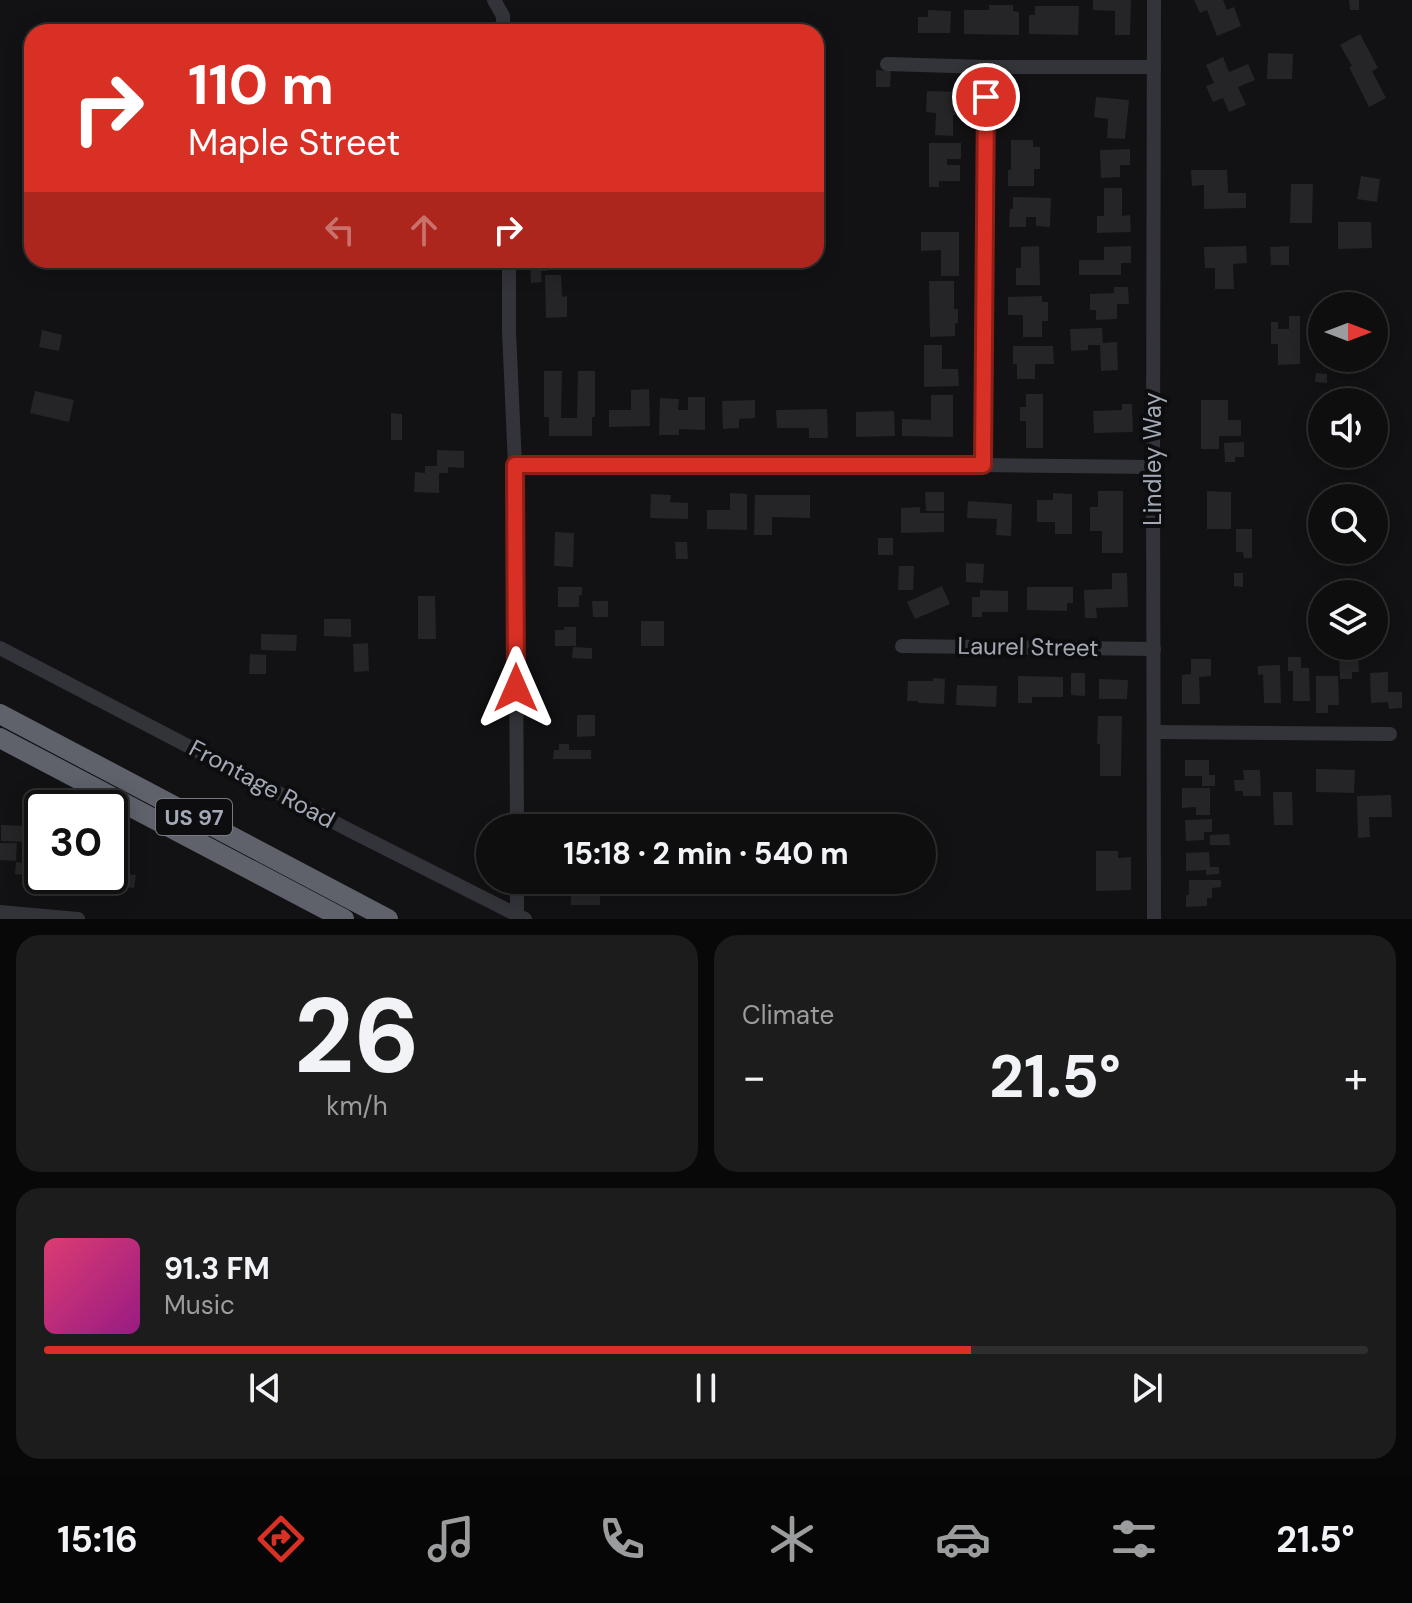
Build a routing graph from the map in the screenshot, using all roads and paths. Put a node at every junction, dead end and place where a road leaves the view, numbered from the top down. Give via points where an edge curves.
1 (494, 0) edge
2 (1154, 0) edge
3 (503, 24) edge
4 (887, 64) dead end
5 (986, 67) junction
6 (1154, 67) junction
7 (509, 268) edge
8 (515, 465) junction
9 (983, 465) junction
10 (1153, 467) junction
11 (902, 646) dead end
12 (0, 648) edge
13 (1154, 649) junction
14 (0, 714) edge
15 (1154, 732) junction
16 (1390, 734) dead end
17 (0, 738) edge
18 (517, 814) edge
19 (519, 894) edge
20 (0, 912) edge
21 (521, 917) edge
22 (78, 919) edge
23 (344, 919) edge
24 (388, 919) edge
25 (1154, 919) edge

1 - 3 street
2 - 6 street, Lindley Way
4 - 5 street
5 - 6 street
5 - 9 street
6 - 10 street, Lindley Way
7 - 8 street
8 - 9 street
8 - 18 street
9 - 10 street
10 - 13 street, Lindley Way
11 - 13 street, Laurel Street
12 - 21 street, Frontage Road
13 - 15 street, Lindley Way
14 - 24 highway, US 97
15 - 16 street
15 - 25 street, Lindley Way
17 - 23 highway, US 97
19 - 21 street
20 - 22 street

